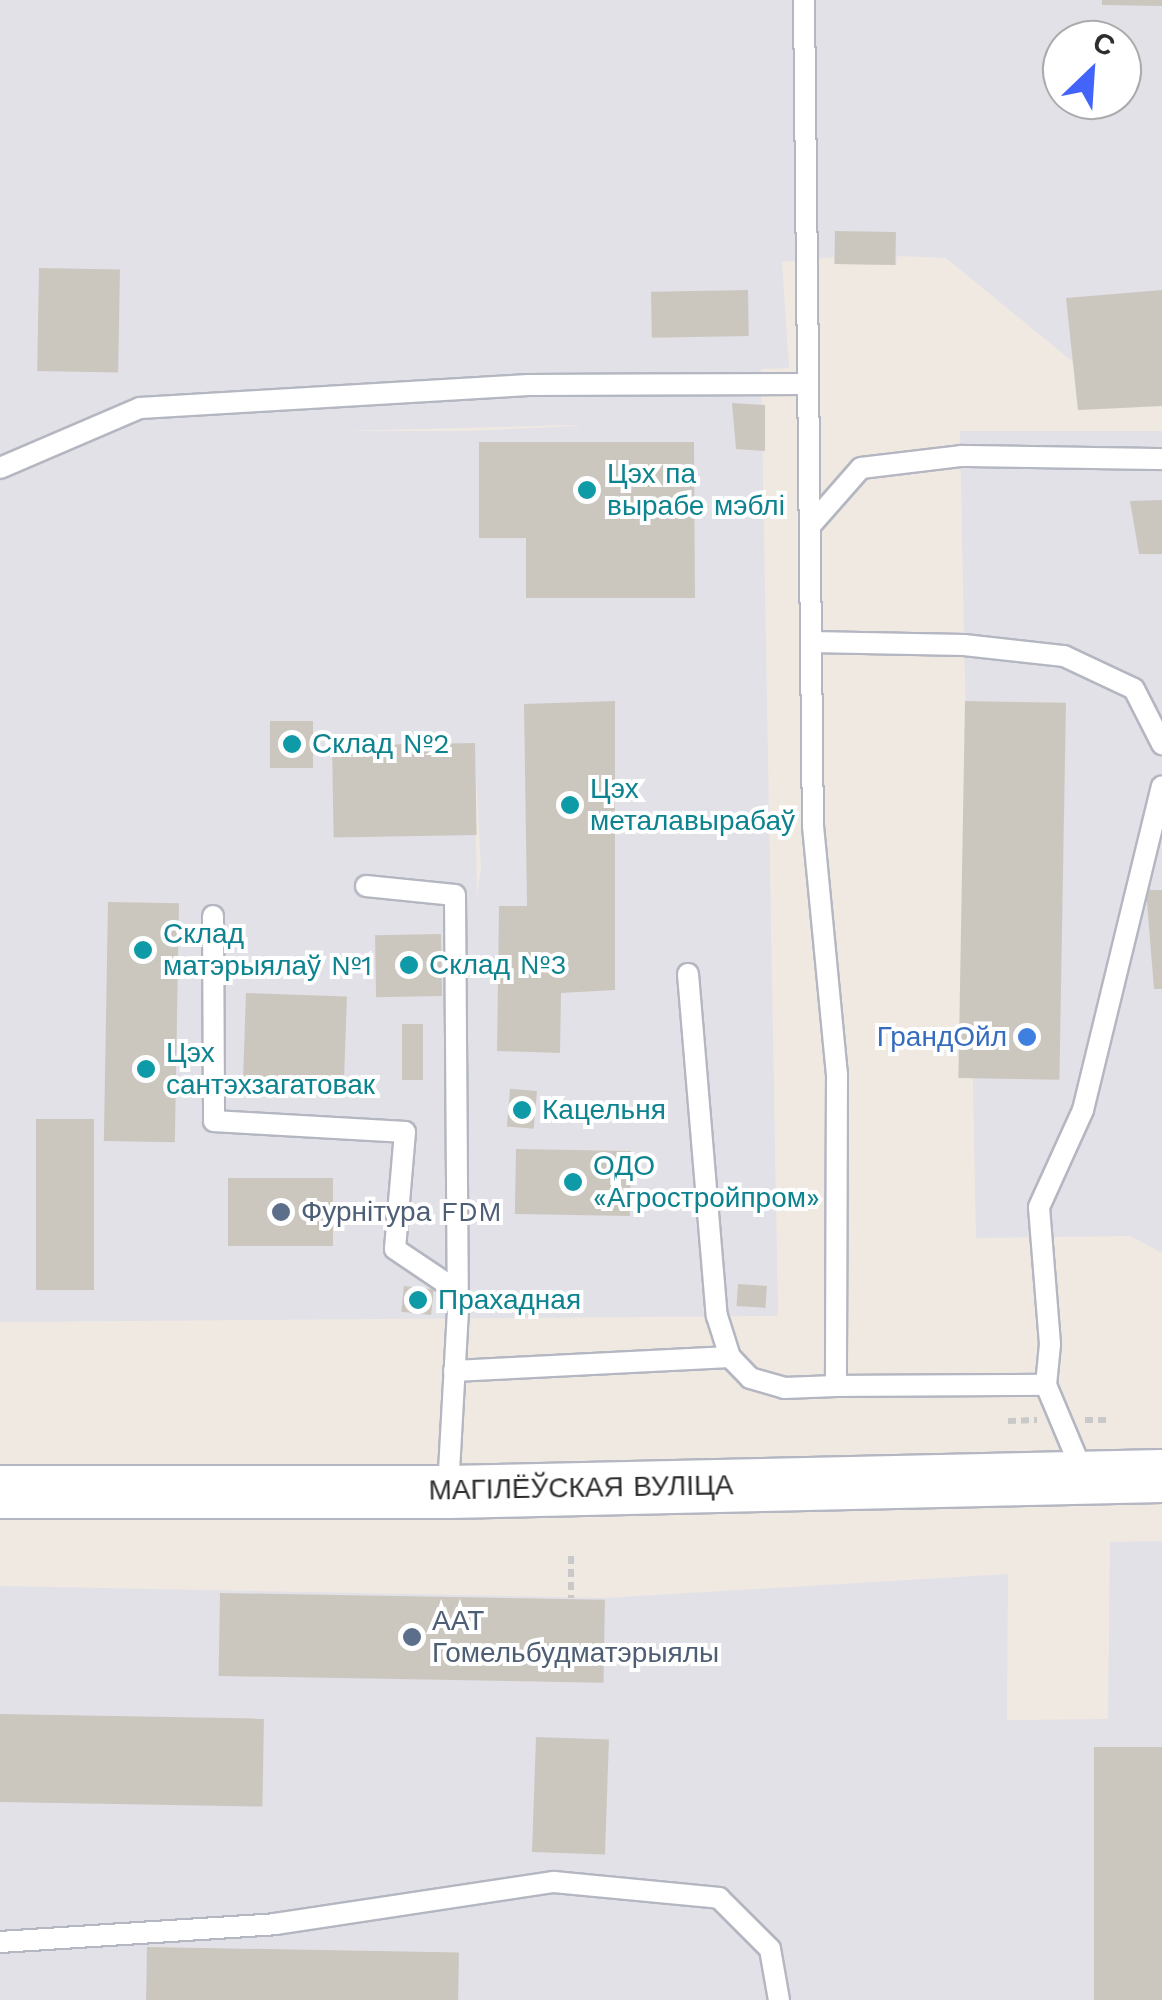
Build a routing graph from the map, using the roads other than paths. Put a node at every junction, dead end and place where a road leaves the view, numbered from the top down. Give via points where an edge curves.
1 (804, 0) edge
2 (808, 384) junction
3 (1162, 459) edge
4 (0, 468) edge
5 (810, 526) junction
6 (811, 642) junction
7 (1162, 744) edge
8 (1162, 788) edge
9 (366, 886) dead end
10 (213, 916) dead end
11 (688, 974) dead end
12 (458, 1310) junction
13 (730, 1357) junction
14 (454, 1371) junction
15 (836, 1386) junction
16 (1046, 1386) junction
17 (1083, 1475) junction
18 (1162, 1476) edge
19 (0, 1492) edge
20 (448, 1492) junction
21 (0, 1942) edge
22 (780, 2000) edge

1 - 2 lane
2 - 4 lane via 528,384 140,408
2 - 5 lane
3 - 5 lane via 962,456 861,468
5 - 6 lane
6 - 7 lane via 964,644 1064,656 1134,689
6 - 15 lane via 813,826 836,1074
8 - 16 lane via 1082,1110 1039,1207 1050,1344
9 - 12 lane via 455,895
10 - 12 lane via 214,1121 405,1132 395,1250 447,1284
11 - 13 lane via 717,1316
12 - 14 lane
13 - 14 lane
13 - 15 lane via 750,1378 784,1388
14 - 20 lane
15 - 16 lane
16 - 17 lane
17 - 18 street, МАГІЛЁЎСКАЯ ВУЛІЦА
17 - 20 street, МАГІЛЁЎСКАЯ ВУЛІЦА
19 - 20 street, МАГІЛЁЎСКАЯ ВУЛІЦА
21 - 22 lane via 276,1924 554,1882 719,1898 770,1950

